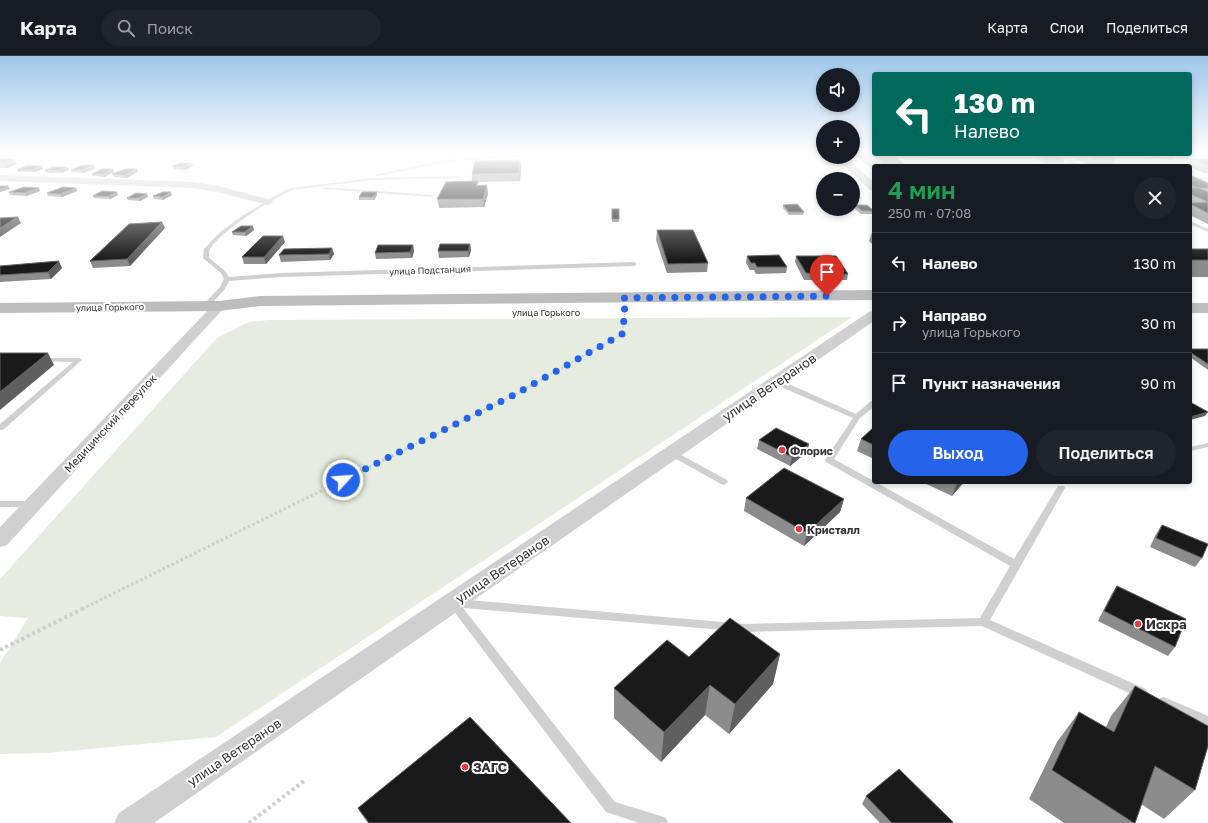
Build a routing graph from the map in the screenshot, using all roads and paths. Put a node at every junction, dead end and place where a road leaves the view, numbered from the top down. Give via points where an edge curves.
1 (218, 189) edge
2 (297, 189) edge
3 (329, 189) edge
4 (432, 196) dead end
5 (268, 202) junction
6 (1192, 223) edge
7 (1208, 231) edge
8 (634, 264) dead end
9 (227, 279) junction
10 (1192, 294) edge
11 (1208, 294) edge
12 (872, 296) edge
13 (219, 306) junction
14 (0, 308) edge
15 (1192, 308) edge
16 (1208, 308) edge
17 (872, 310) edge
18 (625, 312) junction
19 (872, 316) edge
20 (32, 360) edge
21 (777, 382) junction
22 (872, 406) edge
23 (857, 417) junction
24 (0, 428) edge
25 (1208, 445) edge
26 (1192, 449) edge
27 (672, 453) junction
28 (724, 482) dead end
29 (1061, 488) dead end
30 (0, 504) edge
31 (35, 504) junction
32 (0, 540) edge
33 (1016, 565) junction
34 (453, 602) junction
35 (983, 622) junction
36 (0, 650) edge
37 (1208, 722) edge
38 (304, 781) dead end
39 (129, 823) edge
40 (249, 823) edge
41 (661, 823) edge

1 - 5 street
2 - 5 lane via 280,194
3 - 4 lane
5 - 9 lane via 222,233 207,249 206,258 223,272
6 - 7 lane
8 - 9 lane, улица Подстанция via 282,274
9 - 13 lane via 223,288 210,301
10 - 11 main road
12 - 13 main road, улица Горького via 261,301
13 - 14 main road, улица Горького
13 - 18 main road, улица Горького via 248,315
13 - 31 street, Медицинский переулок
15 - 16 main road
17 - 18 main road, улица Горького
18 - 36 path via 622,334 514,395
19 - 21 street, улица Ветеранов
20 - 24 lane via 79,360
21 - 23 lane
21 - 27 street, улица Ветеранов
22 - 23 lane
23 - 33 lane via 829,460
25 - 26 lane
27 - 28 lane
27 - 34 street, улица Ветеранов
29 - 33 lane
30 - 31 lane
31 - 32 street, Медицинский переулок
33 - 35 lane
34 - 35 lane via 746,628
34 - 39 street, улица Ветеранов
34 - 41 lane via 611,807
35 - 37 lane
38 - 40 path

